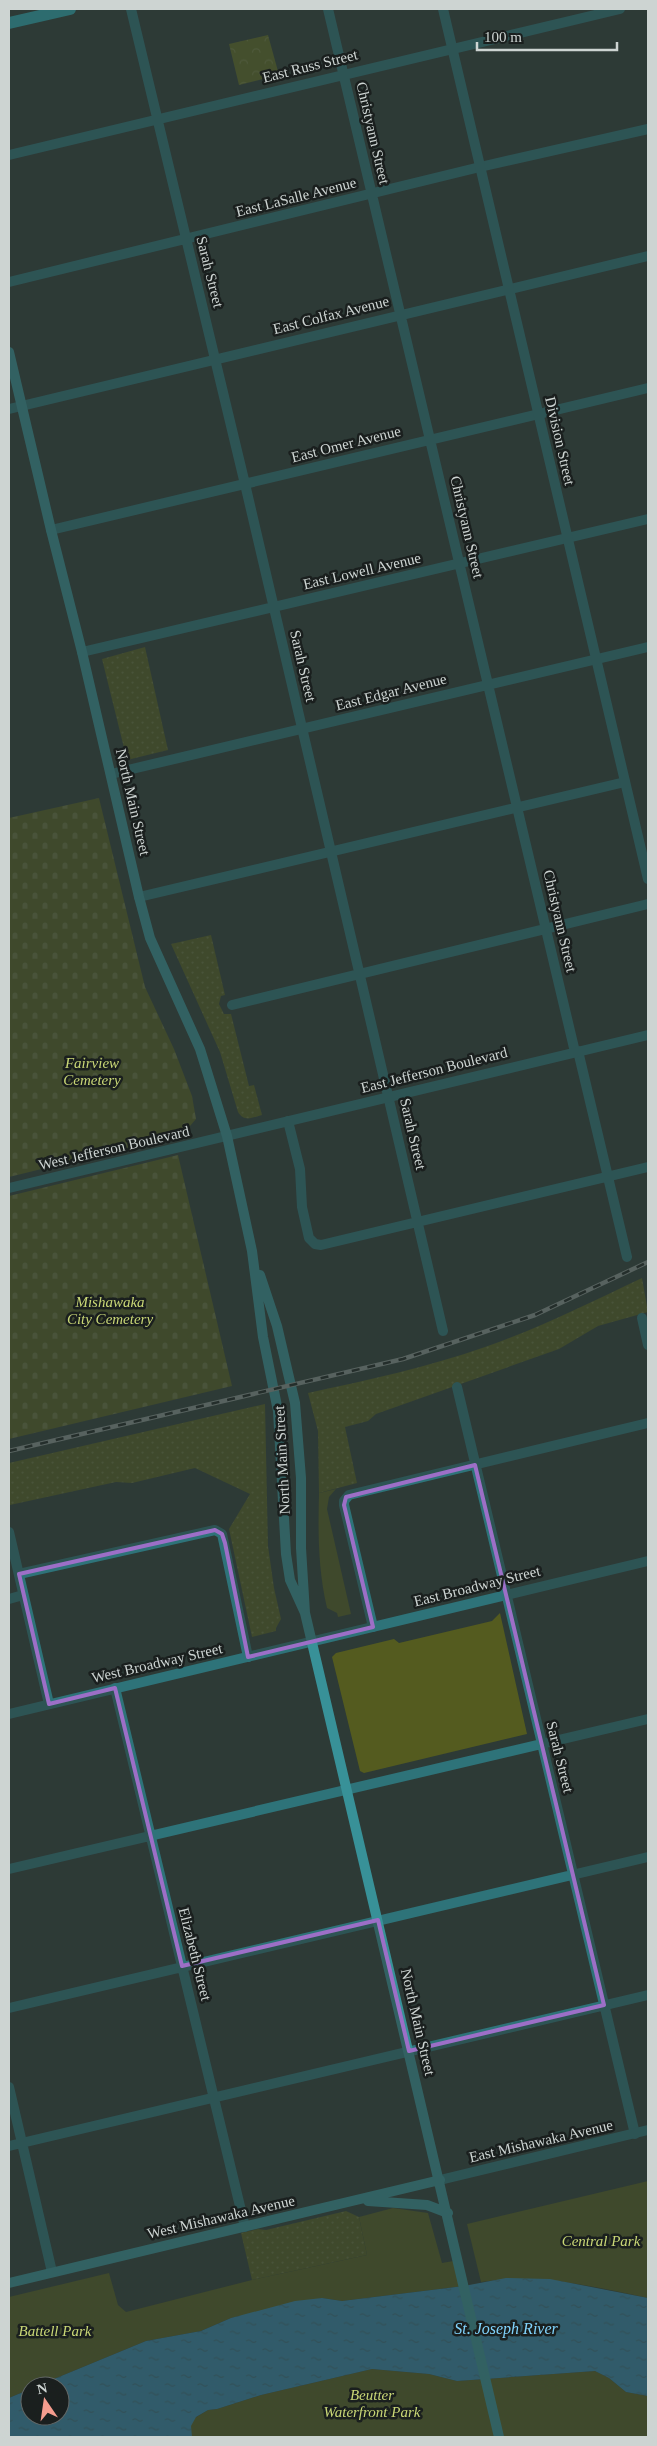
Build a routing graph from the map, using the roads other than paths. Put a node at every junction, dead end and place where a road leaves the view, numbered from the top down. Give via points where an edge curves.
1 (70, 9) edge
2 (131, 9) edge
3 (328, 9) edge
4 (443, 9) edge
5 (620, 9) edge
6 (9, 24) edge
7 (451, 48) junction
8 (344, 73) junction
9 (158, 119) junction
10 (648, 129) edge
11 (9, 156) edge
12 (480, 167) junction
13 (373, 194) junction
14 (186, 239) junction
15 (648, 256) edge
16 (9, 282) edge
17 (509, 288) junction
18 (402, 314) junction
19 (9, 352) edge
20 (215, 358) junction
21 (648, 388) edge
22 (21, 406) junction
23 (9, 409) edge
24 (538, 413) junction
25 (431, 439) junction
26 (245, 484) junction
27 (648, 519) edge
28 (51, 530) junction
29 (568, 538) junction
30 (460, 563) junction
31 (274, 608) junction
32 (648, 647) edge
33 (82, 652) junction
34 (596, 659) junction
35 (488, 684) junction
36 (302, 729) junction
37 (111, 774) junction
38 (625, 782) junction
39 (518, 807) junction
40 (332, 852) junction
41 (648, 879) edge
42 (139, 897) junction
43 (648, 904) edge
44 (546, 930) junction
45 (361, 974) junction
46 (232, 1005) dead end
47 (648, 1035) edge
48 (577, 1052) junction
49 (388, 1097) junction
50 (288, 1121) junction
51 (227, 1136) junction
52 (648, 1167) edge
53 (608, 1177) junction
54 (9, 1188) edge
55 (418, 1222) junction
56 (252, 1250) junction
57 (627, 1257) dead end
58 (642, 1318) dead end
59 (444, 1331) dead end
60 (648, 1345) edge
61 (457, 1387) dead end
62 (648, 1423) edge
63 (475, 1465) junction
64 (9, 1532) edge
65 (648, 1561) edge
66 (19, 1574) junction
67 (23, 1595) junction
68 (506, 1595) junction
69 (9, 1598) edge
70 (306, 1613) junction
71 (373, 1627) junction
72 (312, 1642) junction
73 (248, 1657) junction
74 (115, 1688) junction
75 (49, 1704) junction
76 (9, 1714) edge
77 (648, 1719) edge
78 (541, 1744) junction
79 (347, 1789) junction
80 (150, 1835) junction
81 (648, 1857) edge
82 (9, 1869) edge
83 (573, 1875) junction
84 (378, 1920) junction
85 (182, 1966) junction
86 (648, 1995) edge
87 (604, 2005) junction
88 (9, 2008) edge
89 (409, 2051) junction
90 (9, 2087) edge
91 (214, 2096) junction
92 (648, 2130) edge
93 (635, 2134) junction
94 (22, 2143) junction
95 (9, 2146) edge
96 (440, 2180) junction
97 (357, 2201) junction
98 (448, 2213) junction
99 (245, 2227) junction
100 (52, 2272) junction
101 (9, 2283) edge
102 (499, 2437) edge

1 - 6 main road
2 - 9 street, Sarah Street
3 - 8 street, Christyann Street
4 - 7 street, Division Street
5 - 7 street, East Russ Street
7 - 8 street, East Russ Street
7 - 12 street, Division Street
8 - 9 street, East Russ Street
8 - 13 street, Christyann Street
9 - 11 street, East Russ Street
9 - 14 street, Sarah Street
10 - 12 street, East LaSalle Avenue
12 - 13 street, East LaSalle Avenue
12 - 17 street, Division Street
13 - 14 street, East LaSalle Avenue
13 - 18 street, Christyann Street
14 - 16 street, East LaSalle Avenue
14 - 20 street, Sarah Street
15 - 17 street, East Colfax Avenue
17 - 18 street, East Colfax Avenue
17 - 24 street, Division Street
18 - 20 street, East Colfax Avenue
18 - 25 street, Christyann Street
19 - 22 main road, North Main Street
20 - 22 street, East Colfax Avenue
20 - 26 street, Sarah Street
21 - 24 street, East Omer Avenue
22 - 23 street, East Colfax Avenue
22 - 28 main road, North Main Street
24 - 25 street, East Omer Avenue
24 - 29 street, Division Street
25 - 26 street, East Omer Avenue
25 - 30 street, Christyann Street
26 - 28 street, East Omer Avenue
26 - 31 street, Sarah Street
27 - 29 street, East Lowell Avenue
28 - 33 main road, North Main Street
29 - 30 street, East Lowell Avenue
29 - 34 street, Division Street
30 - 31 street, East Lowell Avenue
30 - 35 street, Christyann Street
31 - 33 street, East Lowell Avenue
31 - 36 street, Sarah Street
32 - 34 street, East Edgar Avenue
33 - 37 main road, North Main Street
34 - 35 street, East Edgar Avenue
34 - 38 street, Division Street
35 - 36 street, East Edgar Avenue
35 - 39 street, Christyann Street
36 - 37 street, East Edgar Avenue
36 - 40 street, Sarah Street
37 - 42 main road, North Main Street
38 - 39 street
38 - 41 street, Division Street
39 - 40 street
39 - 44 street, Christyann Street
40 - 42 street
40 - 45 street, Sarah Street
42 - 51 main road, North Main Street via 157,954 200,1049
43 - 44 street
44 - 45 street
44 - 48 street, Christyann Street
45 - 46 street
45 - 49 street, Sarah Street
47 - 48 street, East Jefferson Boulevard
48 - 49 street, East Jefferson Boulevard
48 - 53 street, Christyann Street
49 - 50 street, East Jefferson Boulevard
49 - 55 street, Sarah Street
50 - 51 street, East Jefferson Boulevard
50 - 55 street via 300,1169 302,1207 309,1238 315,1244 320,1246
51 - 54 street, West Jefferson Boulevard
51 - 56 main road, North Main Street
52 - 53 street
53 - 55 street
53 - 57 street, Christyann Street
55 - 59 street, Sarah Street
56 - 70 main road, North Main Street via 263,1336 278,1411 286,1554 290,1580
56 - 70 main road, North Main Street via 277,1326 296,1403
58 - 60 street
61 - 63 street, Sarah Street
62 - 63 street
63 - 68 street, Sarah Street
63 - 71 street via 346,1497 344,1505
64 - 66 street
65 - 68 street, East Broadway Street
66 - 67 street
66 - 73 street via 214,1530 222,1534 225,1543
67 - 69 street
67 - 75 street
68 - 71 street, East Broadway Street
68 - 78 street, Sarah Street
70 - 72 main road, North Main Street
71 - 72 street, East Broadway Street
72 - 73 street, West Broadway Street
72 - 79 main road, North Main Street
73 - 74 street, West Broadway Street
74 - 75 street, West Broadway Street
74 - 80 street, Elizabeth Street
75 - 76 street, West Broadway Street
77 - 78 street
78 - 79 street
78 - 83 street, Sarah Street
79 - 80 street
79 - 84 main road, North Main Street
80 - 82 street
80 - 85 street, Elizabeth Street
81 - 83 street
83 - 84 street
83 - 87 street, Sarah Street
84 - 85 street
84 - 89 main road, North Main Street
85 - 88 street
85 - 91 street, Elizabeth Street
86 - 87 street
87 - 89 street
87 - 93 street, Sarah Street
89 - 91 street
89 - 96 main road, North Main Street
90 - 94 street
91 - 94 street
91 - 99 street, Elizabeth Street
92 - 93 street, East Mishawaka Avenue
93 - 96 street, East Mishawaka Avenue
94 - 95 street
94 - 100 street
96 - 97 main road, West Mishawaka Avenue
96 - 98 main road, North Main Street
97 - 98 main road via 427,2205
97 - 99 main road, West Mishawaka Avenue
98 - 102 main road, North Main Street
99 - 100 main road, West Mishawaka Avenue
100 - 101 main road, West Mishawaka Avenue

